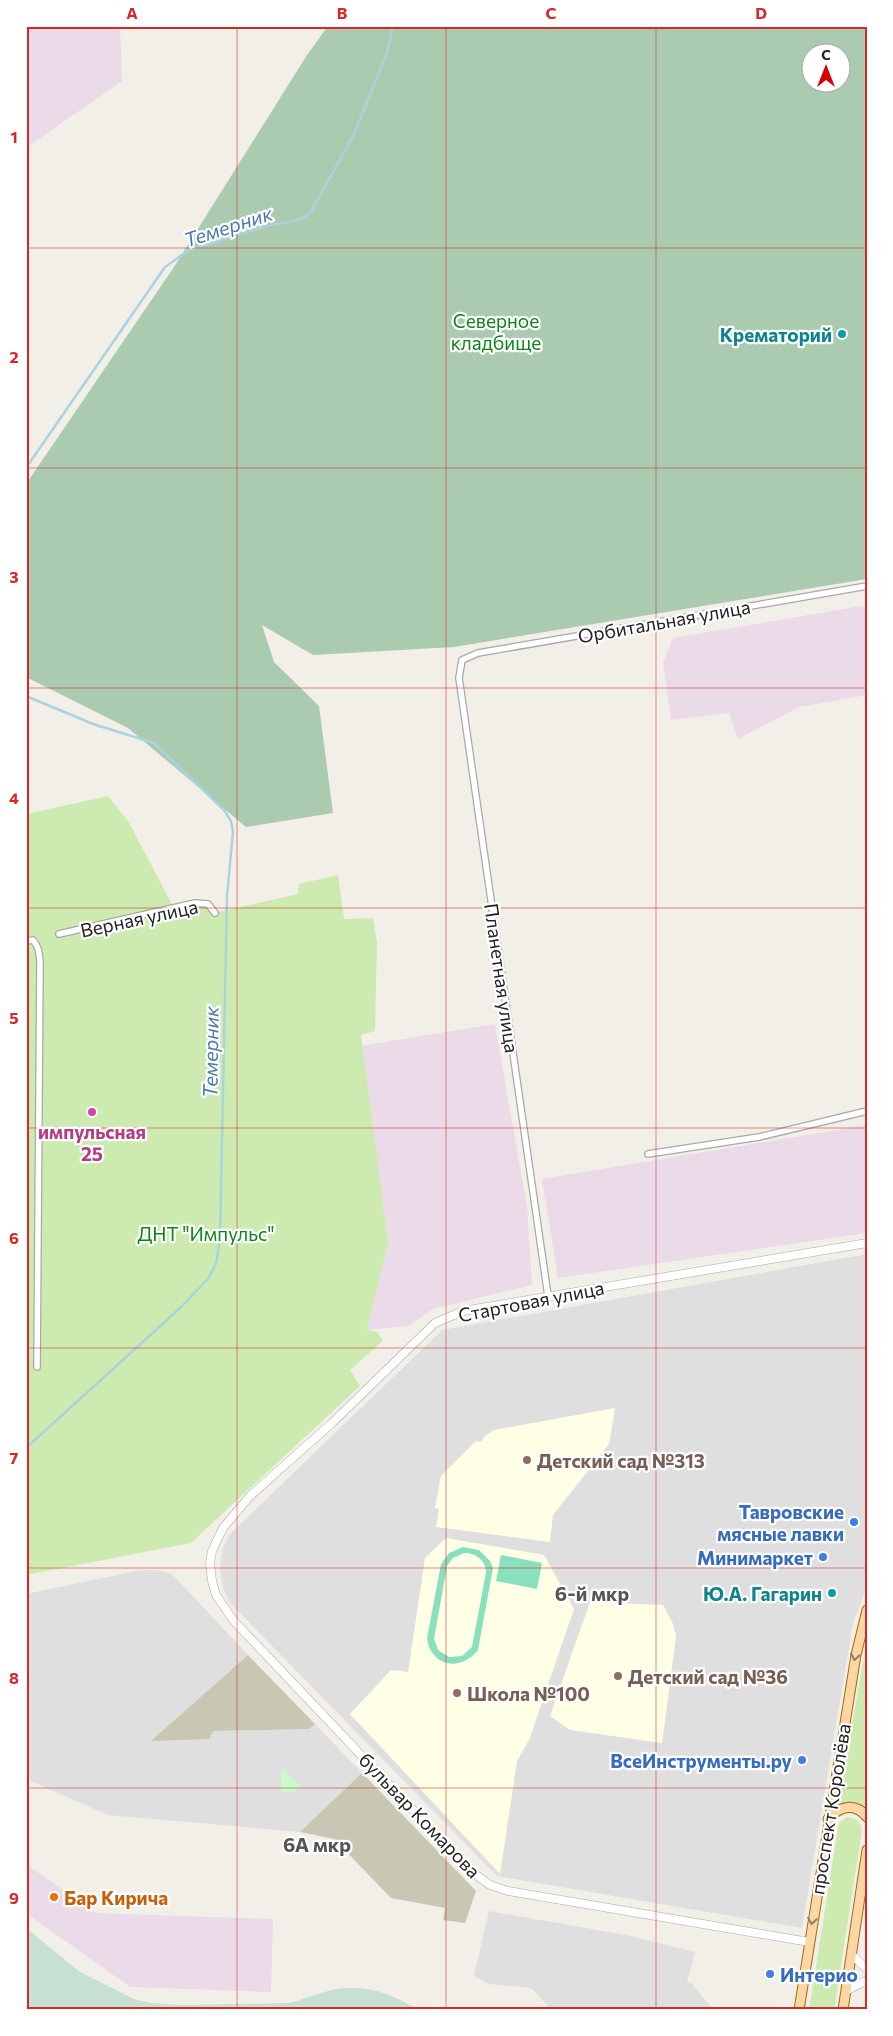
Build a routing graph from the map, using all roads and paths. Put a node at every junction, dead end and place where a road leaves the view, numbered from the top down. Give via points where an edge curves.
1 (867, 586) edge
2 (462, 660) joint
3 (215, 913) dead end
4 (59, 934) dead end
5 (30, 940) edge
6 (867, 1111) edge
7 (648, 1154) dead end
8 (867, 1242) edge
9 (548, 1296) junction
10 (37, 1367) dead end
11 (210, 1563) joint
12 (867, 1610) edge
13 (867, 1817) edge
14 (828, 1819) junction
15 (867, 1850) edge
16 (809, 1942) junction
17 (851, 1954) junction
18 (867, 1969) edge
19 (867, 1980) edge
20 (846, 1991) junction
21 (799, 2010) edge
22 (843, 2010) edge

1 - 2 street, Орбитальная улица via 478,653
2 - 9 street, Планетная улица via 459,678
3 - 4 street, Верная улица via 208,904 195,903
5 - 10 street via 39,952 40,962
6 - 7 street via 759,1137
8 - 9 street, Стартовая улица
9 - 11 street, Стартовая улица via 463,1311 435,1323 241,1505 216,1541
11 - 16 street, бульвар Комарова via 216,1595 232,1620 466,1865 490,1885 508,1891
12 -> 14 main road, проспект Королёва via 856,1655
13 - 14 main road via 853,1807 835,1811
14 -> 16 main road, проспект Королёва
15 - 17 main road
16 - 21 main road, проспект Королёва
17 - 18 street
17 - 20 main road
19 - 20 street
20 - 22 main road

